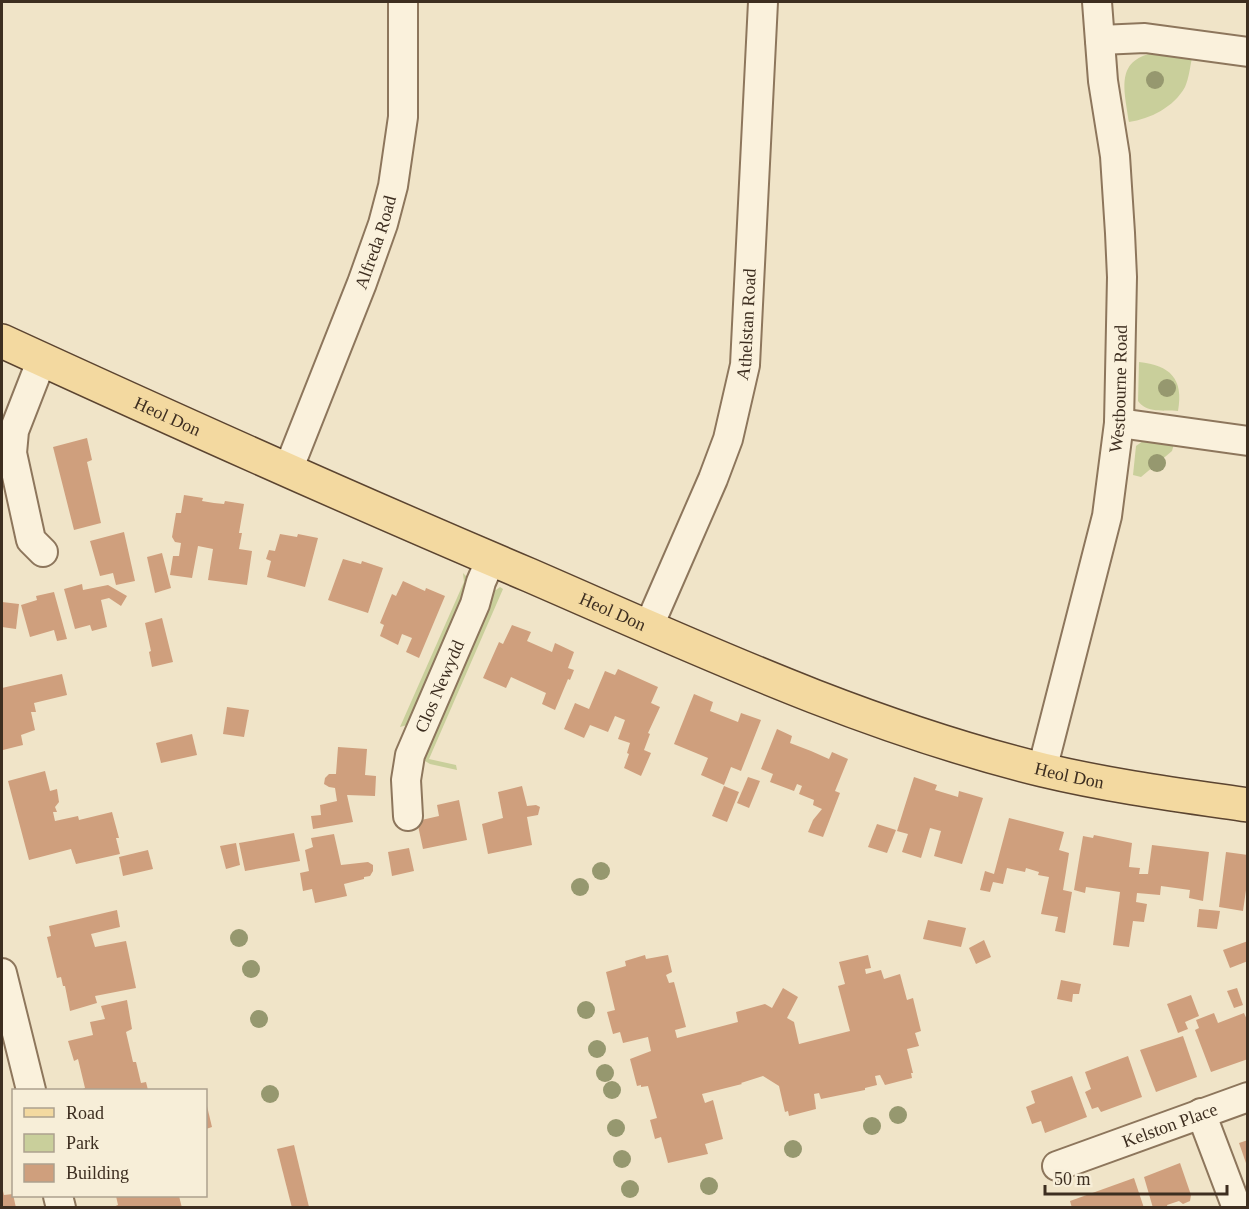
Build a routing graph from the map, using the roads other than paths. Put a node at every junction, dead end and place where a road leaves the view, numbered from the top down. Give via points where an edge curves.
1 (403, 2) edge
2 (763, 2) edge
3 (1096, 2) edge
4 (1100, 40) junction
5 (1248, 52) edge
6 (2, 341) edge
7 (42, 359) junction
8 (1119, 423) junction
9 (1248, 441) edge
10 (288, 470) junction
11 (43, 552) dead end
12 (491, 559) junction
13 (648, 628) junction
14 (1042, 770) junction
15 (1248, 805) edge
16 (408, 816) dead end
17 (2, 973) edge
18 (31, 1089) edge
19 (1248, 1097) edge
20 (1201, 1113) junction
21 (1057, 1166) dead end
22 (1237, 1208) edge

1 - 10 street, Alfreda Road via 403,117 393,186 362,283
2 - 13 street, Athelstan Road via 745,365 728,439
3 - 4 street, Westbourne Road
4 - 5 street via 1145,38
4 - 8 street, Westbourne Road via 1120,233
6 - 7 main road, Heol Don
7 - 10 main road, Heol Don
7 - 11 street via 14,431 12,453 31,540
8 - 9 street
8 - 14 street, Westbourne Road via 1107,516
10 - 12 main road, Heol Don
12 - 13 main road, Heol Don
12 - 16 street, Clos Newydd via 410,755 406,780
13 - 14 main road, Heol Don via 868,717
14 - 15 main road, Heol Don via 1121,787
17 - 18 street
19 - 20 street, Kelston Place
20 - 21 street, Kelston Place
20 - 22 street

